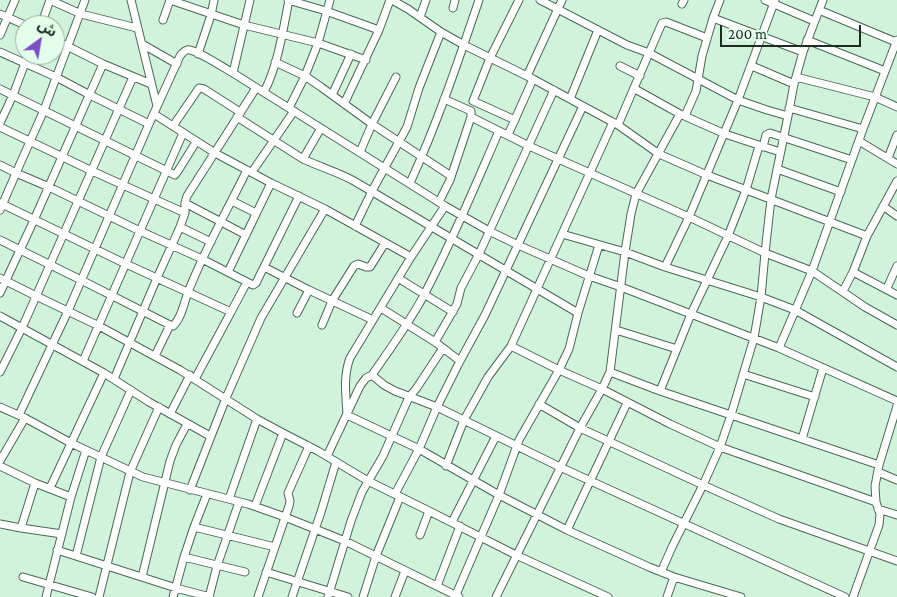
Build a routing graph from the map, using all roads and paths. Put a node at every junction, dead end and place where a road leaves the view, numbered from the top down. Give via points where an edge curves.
1 (14, 0) edge
2 (50, 0) edge
3 (85, 0) edge
4 (131, 0) edge
5 (170, 0) edge
6 (214, 0) edge
7 (250, 0) edge
8 (289, 0) edge
9 (330, 0) edge
10 (391, 0) edge
11 (426, 0) edge
12 (455, 0) edge
13 (479, 0) edge
14 (519, 0) edge
15 (540, 0) edge
16 (562, 0) edge
17 (720, 0) edge
18 (765, 0) edge
19 (823, 0) edge
20 (774, 2) edge
21 (453, 8) dead end
22 (558, 9) junction
23 (819, 10) junction
24 (326, 11) junction
25 (0, 14) edge
26 (81, 14) junction
27 (44, 15) edge
28 (211, 15) junction
29 (420, 17) junction
30 (8, 18) junction
31 (713, 18) junction
32 (163, 20) dead end
33 (15, 21) edge
34 (814, 21) junction
35 (244, 25) junction
36 (138, 28) junction
37 (379, 30) junction
38 (598, 30) junction
39 (441, 32) junction
40 (0, 35) edge
41 (282, 35) junction
42 (761, 36) junction
43 (707, 38) junction
44 (807, 40) junction
45 (897, 41) edge
46 (318, 42) junction
47 (142, 44) junction
48 (65, 45) edge
49 (464, 45) junction
50 (68, 47) junction
51 (0, 52) edge
52 (803, 52) junction
53 (649, 53) junction
54 (198, 54) junction
55 (351, 54) junction
56 (490, 58) junction
57 (15, 59) edge
58 (366, 60) junction
59 (275, 62) junction
60 (104, 64) junction
61 (177, 64) junction
62 (23, 65) edge
63 (29, 65) edge
64 (620, 66) dead end
65 (752, 66) junction
66 (885, 71) junction
67 (233, 73) junction
68 (305, 76) junction
69 (396, 76) dead end
70 (640, 76) junction
71 (56, 77) junction
72 (134, 77) junction
73 (530, 78) junction
74 (698, 79) junction
75 (795, 80) junction
76 (151, 84) junction
77 (256, 88) junction
78 (0, 89) edge
79 (635, 89) junction
80 (554, 90) junction
81 (264, 92) junction
82 (14, 95) junction
83 (90, 95) junction
84 (332, 95) junction
85 (875, 97) junction
86 (444, 99) junction
87 (570, 99) junction
88 (738, 100) junction
89 (473, 101) junction
90 (344, 104) junction
91 (157, 106) junction
92 (583, 106) junction
93 (897, 107) edge
94 (291, 109) junction
95 (44, 110) junction
96 (119, 110) junction
97 (788, 112) junction
98 (154, 114) junction
99 (471, 114) junction
100 (238, 115) junction
101 (683, 115) junction
102 (515, 120) junction
103 (149, 124) junction
104 (372, 124) junction
105 (616, 124) junction
106 (0, 125) edge
107 (76, 125) junction
108 (173, 126) junction
109 (321, 128) junction
110 (863, 129) junction
111 (499, 131) junction
112 (183, 133) junction
113 (724, 134) junction
114 (897, 134) edge
115 (508, 135) junction
116 (783, 138) junction
117 (105, 140) junction
118 (273, 140) junction
119 (30, 141) junction
120 (400, 141) junction
121 (859, 141) junction
122 (196, 142) junction
123 (529, 146) junction
124 (761, 146) junction
125 (215, 152) junction
126 (360, 152) junction
127 (780, 152) junction
128 (659, 154) junction
129 (136, 155) junction
130 (62, 156) junction
131 (422, 158) junction
132 (888, 158) junction
133 (303, 159) junction
134 (559, 159) junction
135 (852, 160) junction
136 (897, 164) edge
137 (0, 165) edge
138 (385, 168) junction
139 (777, 169) junction
140 (166, 170) junction
141 (92, 171) junction
142 (250, 171) junction
143 (16, 173) junction
144 (589, 173) junction
145 (707, 175) junction
146 (451, 176) junction
147 (897, 181) edge
148 (271, 183) junction
149 (410, 184) junction
150 (123, 185) junction
151 (49, 187) junction
152 (746, 190) junction
153 (372, 191) junction
154 (841, 192) junction
155 (636, 194) junction
156 (299, 196) junction
157 (154, 199) junction
158 (772, 199) junction
159 (232, 200) junction
160 (78, 201) junction
161 (185, 203) junction
162 (442, 204) junction
163 (1, 206) edge
164 (883, 206) junction
165 (325, 209) junction
166 (185, 213) junction
167 (256, 213) junction
168 (462, 215) junction
169 (897, 216) edge
170 (109, 217) junction
171 (689, 217) junction
172 (34, 220) junction
173 (222, 222) junction
174 (830, 222) junction
175 (355, 226) junction
176 (431, 226) junction
177 (180, 227) junction
178 (140, 231) junction
179 (489, 231) junction
180 (64, 234) junction
181 (562, 234) junction
182 (246, 235) junction
183 (728, 236) junction
184 (867, 236) junction
185 (452, 238) junction
186 (0, 240) edge
187 (211, 242) junction
188 (385, 242) junction
189 (172, 245) junction
190 (518, 245) junction
191 (599, 245) junction
192 (95, 249) junction
193 (20, 250) junction
194 (625, 252) junction
195 (765, 253) junction
196 (479, 254) junction
197 (411, 257) junction
198 (202, 259) junction
199 (550, 259) junction
200 (126, 264) junction
201 (50, 265) junction
202 (897, 266) edge
203 (264, 267) junction
204 (665, 267) junction
205 (506, 270) junction
206 (812, 271) junction
207 (228, 272) junction
208 (854, 272) junction
209 (589, 276) junction
210 (284, 277) junction
211 (157, 278) junction
212 (398, 278) junction
213 (3, 279) edge
214 (81, 280) junction
215 (706, 280) junction
216 (246, 282) junction
217 (621, 287) junction
218 (887, 288) junction
219 (537, 289) junction
220 (309, 290) junction
221 (843, 291) junction
222 (188, 292) junction
223 (0, 293) edge
224 (112, 295) junction
225 (424, 295) junction
226 (897, 295) edge
227 (36, 296) junction
228 (761, 297) junction
229 (332, 301) junction
230 (380, 308) junction
231 (795, 310) junction
232 (68, 311) junction
233 (143, 311) junction
234 (231, 312) junction
235 (453, 312) junction
236 (297, 313) dead end
237 (578, 313) junction
238 (691, 314) junction
239 (0, 316) edge
240 (373, 320) junction
241 (407, 324) junction
242 (170, 325) junction
243 (322, 325) dead end
244 (897, 325) edge
245 (99, 326) junction
246 (22, 328) junction
247 (616, 330) junction
248 (754, 338) junction
249 (130, 342) junction
250 (435, 342) junction
251 (52, 344) junction
252 (510, 346) junction
253 (443, 348) junction
254 (779, 348) junction
255 (677, 349) junction
256 (155, 356) junction
257 (83, 361) junction
258 (460, 361) junction
259 (897, 367) edge
260 (823, 368) junction
261 (559, 370) junction
262 (0, 372) edge
263 (610, 372) junction
264 (104, 373) junction
265 (743, 374) junction
266 (372, 375) junction
267 (192, 377) junction
268 (114, 379) junction
269 (602, 389) junction
270 (131, 390) junction
271 (660, 391) junction
272 (409, 397) junction
273 (815, 397) junction
274 (226, 398) junction
275 (897, 401) edge
276 (627, 403) junction
277 (539, 404) junction
278 (897, 406) edge
279 (0, 407) edge
280 (437, 407) junction
281 (159, 408) junction
282 (170, 414) junction
283 (347, 415) junction
284 (731, 416) junction
285 (22, 417) junction
286 (257, 418) junction
287 (464, 420) junction
288 (187, 424) junction
289 (580, 428) junction
290 (283, 433) junction
291 (210, 436) junction
292 (392, 436) junction
293 (496, 436) junction
294 (802, 439) junction
295 (609, 441) junction
296 (71, 443) junction
297 (309, 446) junction
298 (516, 446) junction
299 (720, 447) junction
300 (419, 449) junction
301 (86, 450) junction
302 (327, 456) junction
303 (100, 457) junction
304 (0, 461) edge
305 (336, 462) junction
306 (0, 466) edge
307 (446, 466) junction
308 (560, 467) junction
309 (879, 468) junction
310 (130, 472) junction
311 (897, 480) edge
312 (368, 481) junction
313 (474, 481) junction
314 (590, 481) junction
315 (35, 482) junction
316 (164, 484) junction
317 (703, 485) junction
318 (50, 488) junction
319 (190, 490) junction
320 (208, 494) junction
321 (499, 495) junction
322 (397, 496) junction
323 (71, 497) junction
324 (229, 499) junction
325 (239, 502) junction
326 (877, 505) junction
327 (255, 506) junction
328 (430, 511) junction
329 (536, 515) junction
330 (897, 515) edge
331 (285, 517) junction
332 (452, 522) junction
333 (0, 524) edge
334 (683, 524) junction
335 (460, 526) junction
336 (194, 527) junction
337 (21, 528) junction
338 (315, 529) junction
339 (567, 530) junction
340 (62, 534) junction
341 (227, 535) junction
342 (420, 535) dead end
343 (480, 536) junction
344 (345, 541) junction
345 (275, 547) junction
346 (58, 550) junction
347 (871, 551) junction
348 (516, 555) junction
349 (76, 556) junction
350 (184, 556) junction
351 (376, 556) junction
352 (897, 561) edge
353 (106, 566) junction
354 (217, 566) junction
355 (406, 571) junction
356 (246, 572) dead end
357 (266, 572) junction
358 (661, 572) junction
359 (23, 577) dead end
360 (142, 577) junction
361 (674, 577) junction
362 (296, 582) junction
363 (49, 585) junction
364 (437, 586) junction
365 (176, 588) junction
366 (329, 594) edge
367 (456, 596) edge
368 (46, 597) edge
369 (92, 597) edge
370 (100, 597) edge
371 (174, 597) edge
372 (209, 597) edge
373 (258, 597) edge
374 (292, 597) edge
375 (348, 597) edge
376 (363, 597) edge
377 (395, 597) edge
378 (496, 597) edge
379 (608, 597) edge
380 (667, 597) edge
381 (741, 597) edge
382 (846, 597) edge
383 (853, 597) edge

1 - 30 street
2 - 26 street
2 - 27 street
3 - 26 street
4 - 36 street
5 - 28 street
5 - 32 street
6 - 28 street
7 - 35 street
8 - 24 street
8 - 41 street
9 - 24 street
10 - 29 street
10 - 37 street
11 - 29 street
12 - 21 street
13 - 49 street
14 - 56 street
15 - 22 street
16 - 22 street
17 - 31 street
18 - 20 street
19 - 23 street
20 - 34 street
20 - 42 street
22 - 38 street
22 - 73 street
23 - 34 street
23 - 45 street
24 - 37 street
24 - 46 street
25 - 30 street
26 - 36 street
26 - 50 street
28 - 35 street
28 - 54 street
29 - 39 street
30 - 33 street
30 - 40 street
31 - 42 street
31 - 43 street
34 - 44 street
35 - 41 street
35 - 67 street
36 - 47 street
37 - 58 street
38 - 53 street
38 - 87 street
39 - 49 street
39 - 120 street
41 - 46 street
41 - 59 street
42 - 52 street
42 - 65 street
43 - 53 street via 663,22
43 - 74 street
44 - 52 street
44 - 66 street
45 - 66 street
46 - 55 street
46 - 68 street
47 - 61 street
47 - 76 street
48 - 50 street
49 - 56 street
49 - 86 street
50 - 60 street
50 - 71 street
51 - 57 street
52 - 75 street
53 - 70 street
53 - 74 street
54 - 61 street via 186,50
54 - 67 street
55 - 58 street
55 - 84 street
56 - 73 street
56 - 89 street
58 - 90 street
59 - 68 street
59 - 81 street
60 - 72 street
60 - 83 street
61 - 91 street
62 - 82 street
63 - 71 street
64 - 70 street
65 - 75 street
65 - 88 street
66 - 85 street
67 - 77 street
68 - 84 street
68 - 94 street
69 - 104 street
70 - 79 street
71 - 83 street
71 - 95 street
72 - 76 street
72 - 96 street
73 - 80 street
73 - 102 street
74 - 88 street
74 - 101 street via 696,92
75 - 85 street
75 - 97 street
76 - 91 street
77 - 81 street
77 - 100 street
78 - 82 street
79 - 101 street
79 - 105 street
80 - 87 street
80 - 123 street
81 - 94 street
82 - 95 street
82 - 106 street
83 - 96 street
83 - 107 street
84 - 90 street
85 - 93 street
85 - 110 street
86 - 99 street
86 - 131 street
87 - 92 street
88 - 97 street via 767,110
88 - 113 street
89 - 99 street
89 - 102 street
90 - 104 street
91 - 98 street
92 - 105 street
92 - 134 street
94 - 109 street
94 - 118 street
95 - 107 street
95 - 119 street
96 - 103 street
96 - 117 street
97 - 110 street
97 - 116 street
98 - 103 street
98 - 108 street
99 - 111 street
99 - 146 street
100 - 108 street via 199,88
100 - 118 street
100 - 125 street
101 - 113 street
101 - 128 street
102 - 115 street
103 - 129 street
104 - 120 street
104 - 126 street
105 - 128 street
105 - 144 street
106 - 119 street
107 - 117 street
107 - 130 street
108 - 112 street
109 - 126 street
109 - 133 street
110 - 121 street
111 - 115 street
111 - 168 street
112 - 122 street
112 - 140 street
113 - 124 street
113 - 145 street
114 - 132 street
115 - 123 street
116 - 124 street via 769,133
116 - 127 street
116 - 135 street
117 - 129 street
117 - 141 street
118 - 133 street
118 - 142 street
119 - 130 street
119 - 143 street
120 - 131 street
120 - 138 street
121 - 132 street
121 - 135 street
122 - 125 street
122 - 140 street via 176,174
123 - 134 street
123 - 179 street
124 - 127 street
124 - 152 street
125 - 142 street
125 - 161 street
126 - 138 street
127 - 139 street
128 - 145 street
128 - 155 street
129 - 140 street
129 - 150 street
130 - 141 street
130 - 151 street
131 - 146 street
131 - 149 street
132 - 136 street
133 - 153 street via 340,173
134 - 144 street
134 - 190 street
135 - 154 street
137 - 143 street
138 - 149 street
138 - 153 street
139 - 154 street
139 - 158 street
140 - 157 street
141 - 150 street
141 - 160 street
142 - 148 street
142 - 159 street
143 - 151 street
143 - 163 street
144 - 155 street
144 - 181 street
145 - 152 street
145 - 171 street
146 - 162 street
147 - 164 street
148 - 156 street
148 - 167 street
149 - 162 street
150 - 157 street
150 - 170 street
151 - 160 street
151 - 172 street
152 - 158 street
152 - 183 street
153 - 175 street
153 - 176 street
154 - 174 street
155 - 171 street
155 - 194 street
156 - 165 street
156 - 203 street
157 - 166 street
157 - 178 street
158 - 174 street
158 - 195 street
159 - 167 street
159 - 173 street
160 - 170 street
160 - 180 street
161 - 166 street
161 - 173 street
162 - 168 street
162 - 176 street
163 - 172 street
164 - 169 street
164 - 184 street
165 - 175 street
165 - 210 street
166 - 177 street
167 - 182 street
168 - 179 street
168 - 185 street
170 - 178 street
170 - 192 street
171 - 183 street
171 - 204 street
172 - 180 street
172 - 193 street
173 - 182 street
173 - 187 street
174 - 184 street
174 - 206 street
175 - 188 street
176 - 185 street
176 - 197 street
177 - 187 street
177 - 189 street
178 - 189 street
178 - 200 street
179 - 190 street
179 - 196 street
180 - 192 street
180 - 201 street
181 - 191 street
181 - 199 street
182 - 207 street
183 - 195 street
183 - 215 street
184 - 208 street
185 - 196 street
185 - 225 street
186 - 193 street
187 - 198 street
188 - 197 street
188 - 229 street via 370,267 354,266
189 - 198 street
189 - 211 street
190 - 199 street
190 - 205 street
191 - 194 street
191 - 209 street
192 - 200 street
192 - 214 street
193 - 201 street
193 - 213 street
194 - 204 street
194 - 217 street
195 - 206 street
195 - 228 street
196 - 205 street
196 - 235 street via 461,288
197 - 212 street
198 - 207 street
198 - 222 street
199 - 209 street
199 - 219 street
200 - 211 street
200 - 224 street
201 - 214 street
201 - 227 street
202 - 218 street
203 - 210 street
203 - 216 street via 254,284
204 - 215 street
205 - 219 street
205 - 258 street
206 - 221 street
206 - 231 street
207 - 216 street
208 - 218 street
208 - 221 street
209 - 217 street
209 - 237 street
210 - 220 street
210 - 274 street via 261,318
211 - 222 street
211 - 233 street
212 - 225 street
212 - 230 street
213 - 223 street
213 - 227 street
214 - 224 street
214 - 232 street
215 - 228 street
215 - 238 street
216 - 234 street
217 - 238 street
217 - 247 street
218 - 226 street
219 - 237 street
219 - 252 street
220 - 229 street
220 - 236 street
221 - 244 street
222 - 234 street
222 - 242 street via 176,323
224 - 233 street
224 - 245 street
225 - 235 street
225 - 241 street
227 - 232 street
227 - 246 street
228 - 231 street
228 - 248 street
229 - 240 street
229 - 243 street
230 - 240 street
230 - 241 street
231 - 254 street
231 - 259 street
232 - 245 street
232 - 251 street
233 - 242 street
233 - 249 street
234 - 267 street
235 - 250 street
237 - 261 street via 572,341
238 - 248 street
238 - 255 street
239 - 246 street
240 - 283 street via 348,364 345,381
241 - 250 street
241 - 266 street
242 - 256 street
245 - 249 street
245 - 257 street
246 - 251 street
246 - 262 street
247 - 255 street
247 - 263 street
248 - 254 street
248 - 265 street
249 - 256 street
249 - 268 street
250 - 253 street
251 - 257 street
251 - 285 street
252 - 261 street
252 - 287 street
253 - 258 street
253 - 272 street
254 - 260 street
255 - 271 street
256 - 267 street
257 - 264 street
258 - 280 street
260 - 273 street
260 - 275 street
261 - 269 street
261 - 277 street
263 - 269 street
263 - 271 street
264 - 268 street
264 - 296 street
265 - 273 street
265 - 284 street
266 - 272 street
266 - 283 street via 361,384
267 - 274 street
267 - 282 street
268 - 270 street
269 - 276 street
269 - 289 street
270 - 281 street
270 - 303 street
271 - 284 street
272 - 280 street
272 - 292 street
273 - 294 street
274 - 286 street
274 - 291 street
276 - 295 street
276 - 299 street
277 - 289 street
277 - 298 street
278 - 309 street
279 - 285 street
280 - 287 street
280 - 300 street
281 - 282 street
281 - 310 street
282 - 288 street
283 - 292 street
283 - 302 street
284 - 294 street
284 - 299 street
285 - 296 street
285 - 304 street
286 - 290 street
286 - 324 street
287 - 293 street
287 - 307 street
288 - 291 street
288 - 316 street via 173,452
289 - 295 street
289 - 308 street
290 - 297 street
290 - 327 street
291 - 319 street
292 - 300 street
292 - 312 street
293 - 298 street
293 - 313 street
294 - 309 street
295 - 314 street
295 - 317 street
296 - 301 street
296 - 318 street
297 - 302 street
297 - 331 street via 288,493 290,504
298 - 308 street
298 - 321 street
299 - 317 street
299 - 326 street
300 - 307 street
300 - 322 street
301 - 303 street
301 - 323 street
302 - 305 street
303 - 310 street
303 - 349 street
305 - 312 street
305 - 338 street
306 - 315 street
307 - 313 street
308 - 314 street
308 - 329 street
309 - 311 street
309 - 326 street via 875,486
310 - 316 street
310 - 353 street
312 - 322 street
312 - 344 street
313 - 321 street
313 - 332 street
314 - 334 street
314 - 339 street
315 - 318 street
315 - 337 street
316 - 319 street
316 - 360 street
317 - 334 street
317 - 347 street via 779,519
318 - 323 street
319 - 320 street
320 - 324 street
320 - 336 street
321 - 329 street
321 - 343 street
322 - 328 street
322 - 351 street
323 - 340 street
324 - 325 street
325 - 327 street
325 - 341 street
326 - 330 street
326 - 347 street via 880,520
327 - 331 street
328 - 332 street
328 - 342 street
329 - 339 street
329 - 348 street
331 - 338 street
331 - 345 street
332 - 335 street
333 - 337 street
334 - 358 street
334 - 382 street
335 - 343 street
335 - 364 street
336 - 341 street
336 - 350 street
337 - 340 street
338 - 344 street
338 - 362 street
339 - 358 street
340 - 346 street
341 - 345 street
341 - 354 street
343 - 348 street
343 - 367 street
344 - 351 street
344 - 366 street
345 - 357 street
346 - 349 street
346 - 363 street
347 - 352 street
347 - 383 street
348 - 378 street
348 - 379 street
349 - 353 street
350 - 354 street
350 - 365 street
351 - 355 street
351 - 376 street
353 - 360 street
353 - 370 street
354 - 356 street
354 - 372 street
355 - 364 street
355 - 377 street
357 - 362 street
357 - 373 street
358 - 361 street
359 - 363 street
360 - 365 street
361 - 380 street
361 - 381 street
362 - 366 street
362 - 374 street
363 - 368 street
363 - 369 street
364 - 367 street
365 - 371 street
365 - 372 street
366 - 375 street

